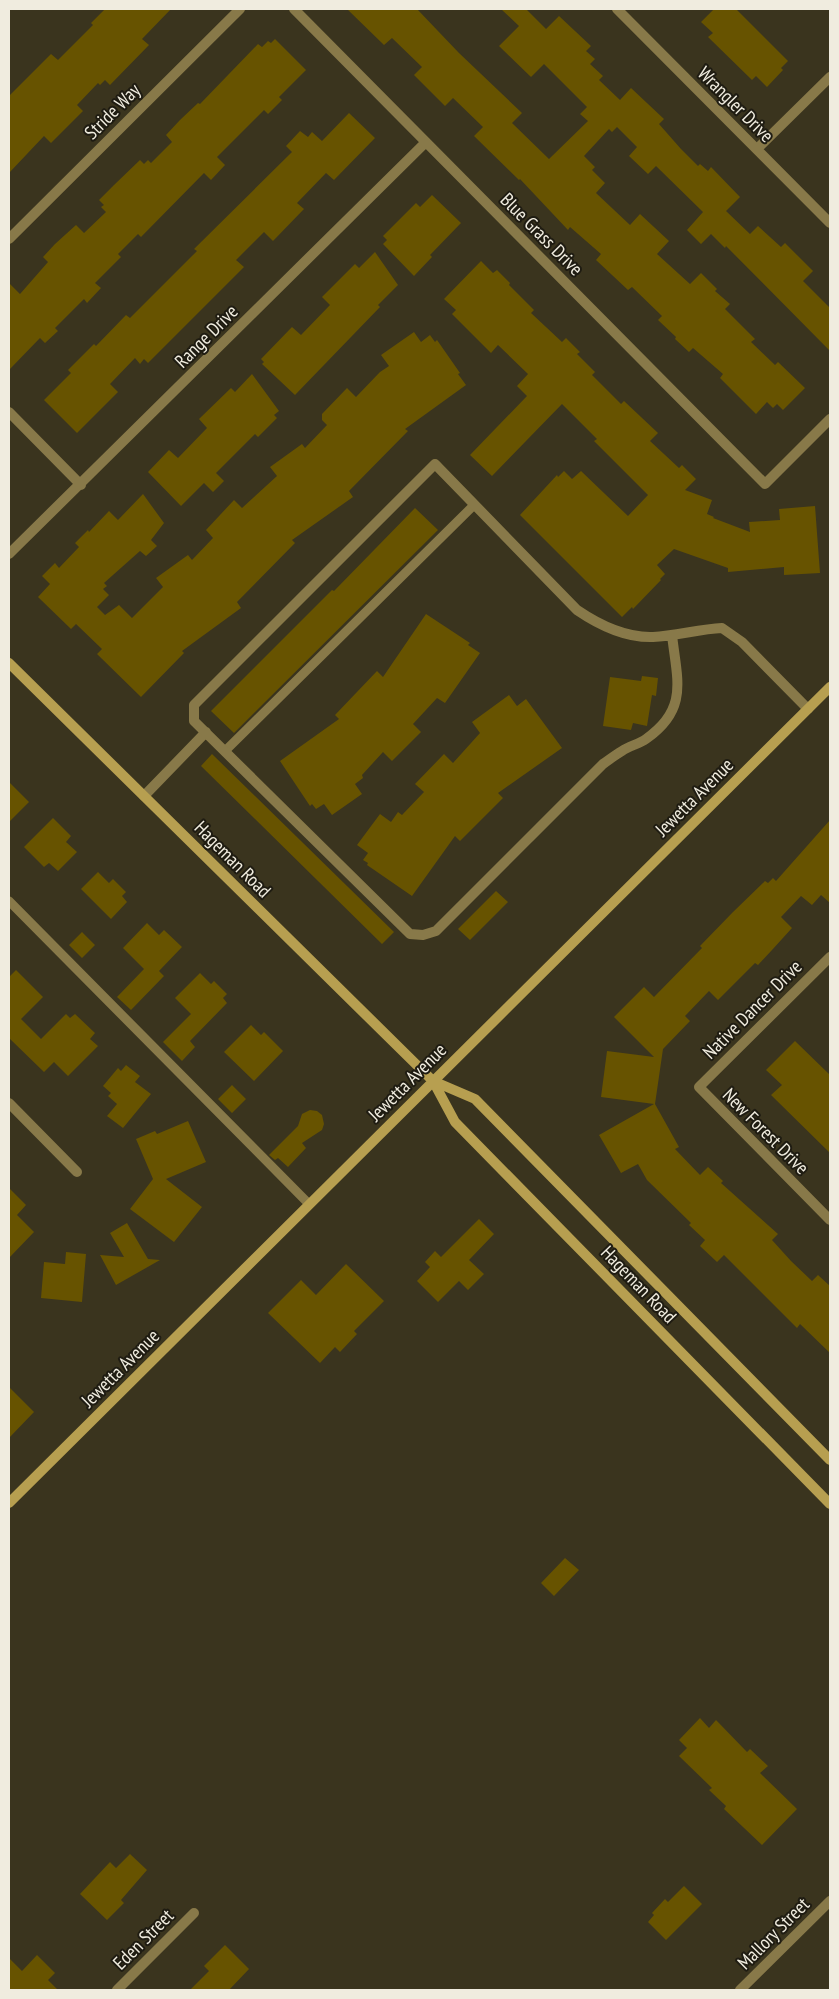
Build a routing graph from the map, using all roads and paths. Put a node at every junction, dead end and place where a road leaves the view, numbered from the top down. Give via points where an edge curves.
1 (240, 9) edge
2 (294, 9) edge
3 (618, 9) edge
4 (830, 77) edge
5 (426, 142) junction
6 (757, 149) junction
7 (830, 223) edge
8 (9, 239) edge
9 (9, 412) edge
10 (830, 419) edge
11 (81, 485) junction
12 (474, 505) junction
13 (9, 554) edge
14 (672, 635) junction
15 (9, 663) edge
16 (830, 687) edge
17 (808, 709) junction
18 (206, 732) junction
19 (225, 751) junction
20 (144, 796) junction
21 (9, 901) edge
22 (830, 957) edge
23 (433, 1080) junction
24 (698, 1087) joint
25 (9, 1103) edge
26 (77, 1172) dead end
27 (309, 1204) junction
28 (830, 1220) edge
29 (830, 1460) edge
30 (9, 1503) edge
31 (830, 1504) edge
32 (830, 1901) edge
33 (194, 1913) dead end
34 (117, 1990) edge
35 (740, 1990) edge

1 - 8 street, Stride Way
2 - 5 street, Blue Grass Drive
3 - 6 street, Wrangler Drive
4 - 6 street
5 - 10 street, Blue Grass Drive via 765,484
5 - 11 street, Range Drive
6 - 7 street, Wrangler Drive
9 - 11 street
11 - 13 street, Range Drive
12 - 14 street via 577,610 597,624 628,634
12 - 18 street via 435,464 194,705 194,721
12 - 19 lane
14 - 17 street via 722,628 742,642
14 - 19 street via 679,694 674,710 662,727 602,764 436,931 423,935 410,934
15 - 20 main road, Hageman Road
16 - 17 main road, Jewetta Avenue
17 - 23 main road, Jewetta Avenue
18 - 19 street
18 - 20 street
20 - 23 main road, Hageman Road
21 - 27 lane
22 - 24 street, Native Dancer Drive
23 - 27 main road, Jewetta Avenue
23 - 29 main road, Hageman Road via 474,1099
23 - 31 main road, Hageman Road via 455,1122
24 - 28 street, New Forest Drive
25 - 26 street
27 - 30 main road, Jewetta Avenue
32 - 35 street, Mallory Street
33 - 34 street, Eden Street

